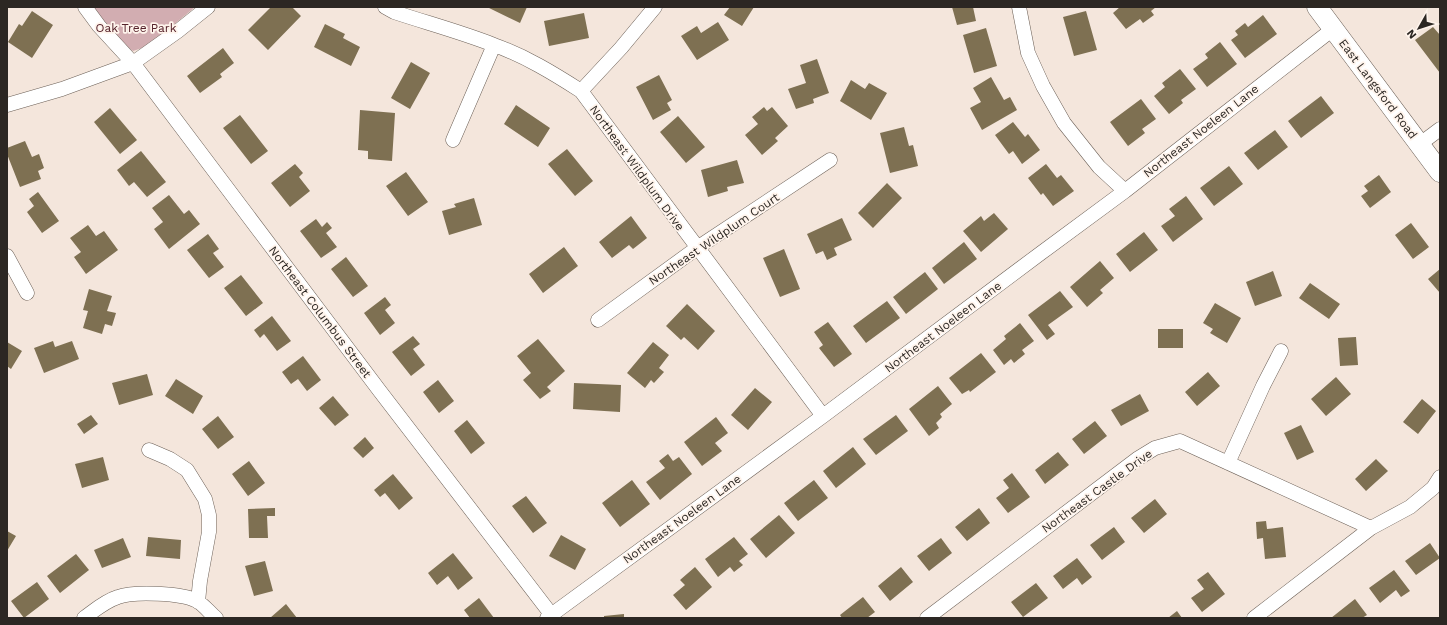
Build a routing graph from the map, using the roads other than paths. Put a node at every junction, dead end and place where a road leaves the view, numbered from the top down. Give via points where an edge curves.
1 (85, 7) edge
2 (208, 7) edge
3 (385, 7) edge
4 (655, 7) edge
5 (1019, 7) edge
6 (1317, 7) edge
7 (1333, 29) junction
8 (494, 45) junction
9 (133, 63) junction
10 (581, 91) junction
11 (7, 105) edge
12 (1440, 129) edge
13 (453, 140) dead end
14 (1420, 144) junction
15 (830, 160) dead end
16 (1440, 172) edge
17 (1125, 191) junction
18 (696, 248) junction
19 (7, 256) edge
20 (27, 293) dead end
21 (598, 320) dead end
22 (1281, 351) dead end
23 (823, 416) junction
24 (149, 450) dead end
25 (1228, 463) junction
26 (1440, 476) edge
27 (1371, 528) junction
28 (198, 602) junction
29 (551, 617) edge
30 (84, 618) edge
31 (216, 618) edge
32 (927, 618) edge
33 (1254, 618) edge

1 - 9 street, Northeast Columbus Street
2 - 9 street
3 - 8 street, Northeast Wildplum Drive
4 - 10 street
5 - 17 street via 1028,53 1043,86 1061,117 1099,167
6 - 7 street, East Langsford Road
7 - 14 street, East Langsford Road
7 - 17 street, Northeast Noeleen Lane
8 - 10 street, Northeast Wildplum Drive via 528,60
8 - 13 street
9 - 11 street via 62,90
9 - 29 street, Northeast Columbus Street
10 - 18 street, Northeast Wildplum Drive
12 - 14 street
14 - 16 street, East Langsford Road
15 - 18 street, Northeast Wildplum Court
17 - 23 street, Northeast Noeleen Lane
18 - 21 street, Northeast Wildplum Court
18 - 23 street, Northeast Wildplum Drive
19 - 20 street
22 - 25 street
23 - 29 street, Northeast Noeleen Lane
24 - 28 street via 187,470 205,499 209,514 209,532
25 - 27 street, Northeast Castle Drive
25 - 32 street, Northeast Castle Drive via 1180,441 1154,448
26 - 27 street via 1433,488 1410,507
27 - 33 street
28 - 30 street via 180,595 119,596 104,603
28 - 31 street

